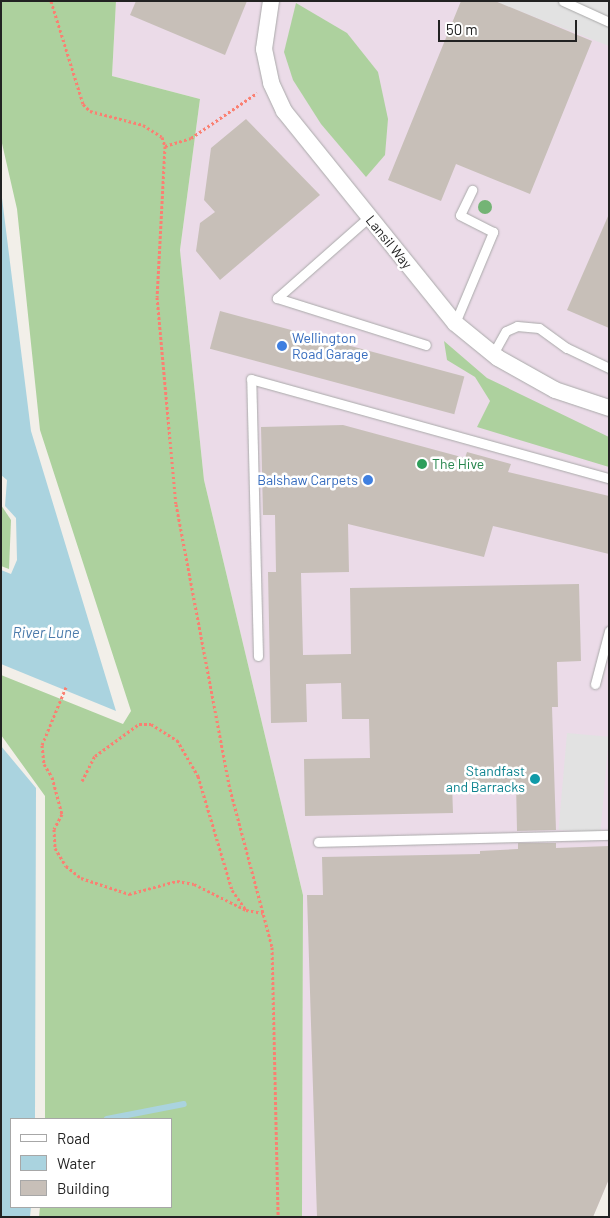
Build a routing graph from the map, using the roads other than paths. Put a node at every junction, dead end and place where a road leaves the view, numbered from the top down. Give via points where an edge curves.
1 (272, 1) edge
2 (563, 1) edge
3 (609, 22) edge
4 (472, 190) dead end
5 (369, 217) junction
6 (454, 322) junction
7 (426, 346) dead end
8 (493, 354) junction
9 (609, 368) edge
10 (609, 408) edge
11 (609, 478) edge
12 (609, 631) edge
13 (258, 656) dead end
14 (595, 684) dead end
15 (609, 835) edge
16 (318, 842) dead end

1 - 5 street, Lansil Way via 264,49 271,83 284,111
2 - 3 lane
4 - 6 lane via 460,216 494,232
5 - 6 street, Lansil Way
5 - 7 lane via 277,298
6 - 8 street, Lansil Way
8 - 9 lane via 506,331 517,326 539,328 567,348
8 - 10 street, Lansil Way via 555,390
11 - 13 lane via 251,379
12 - 14 lane
15 - 16 lane

